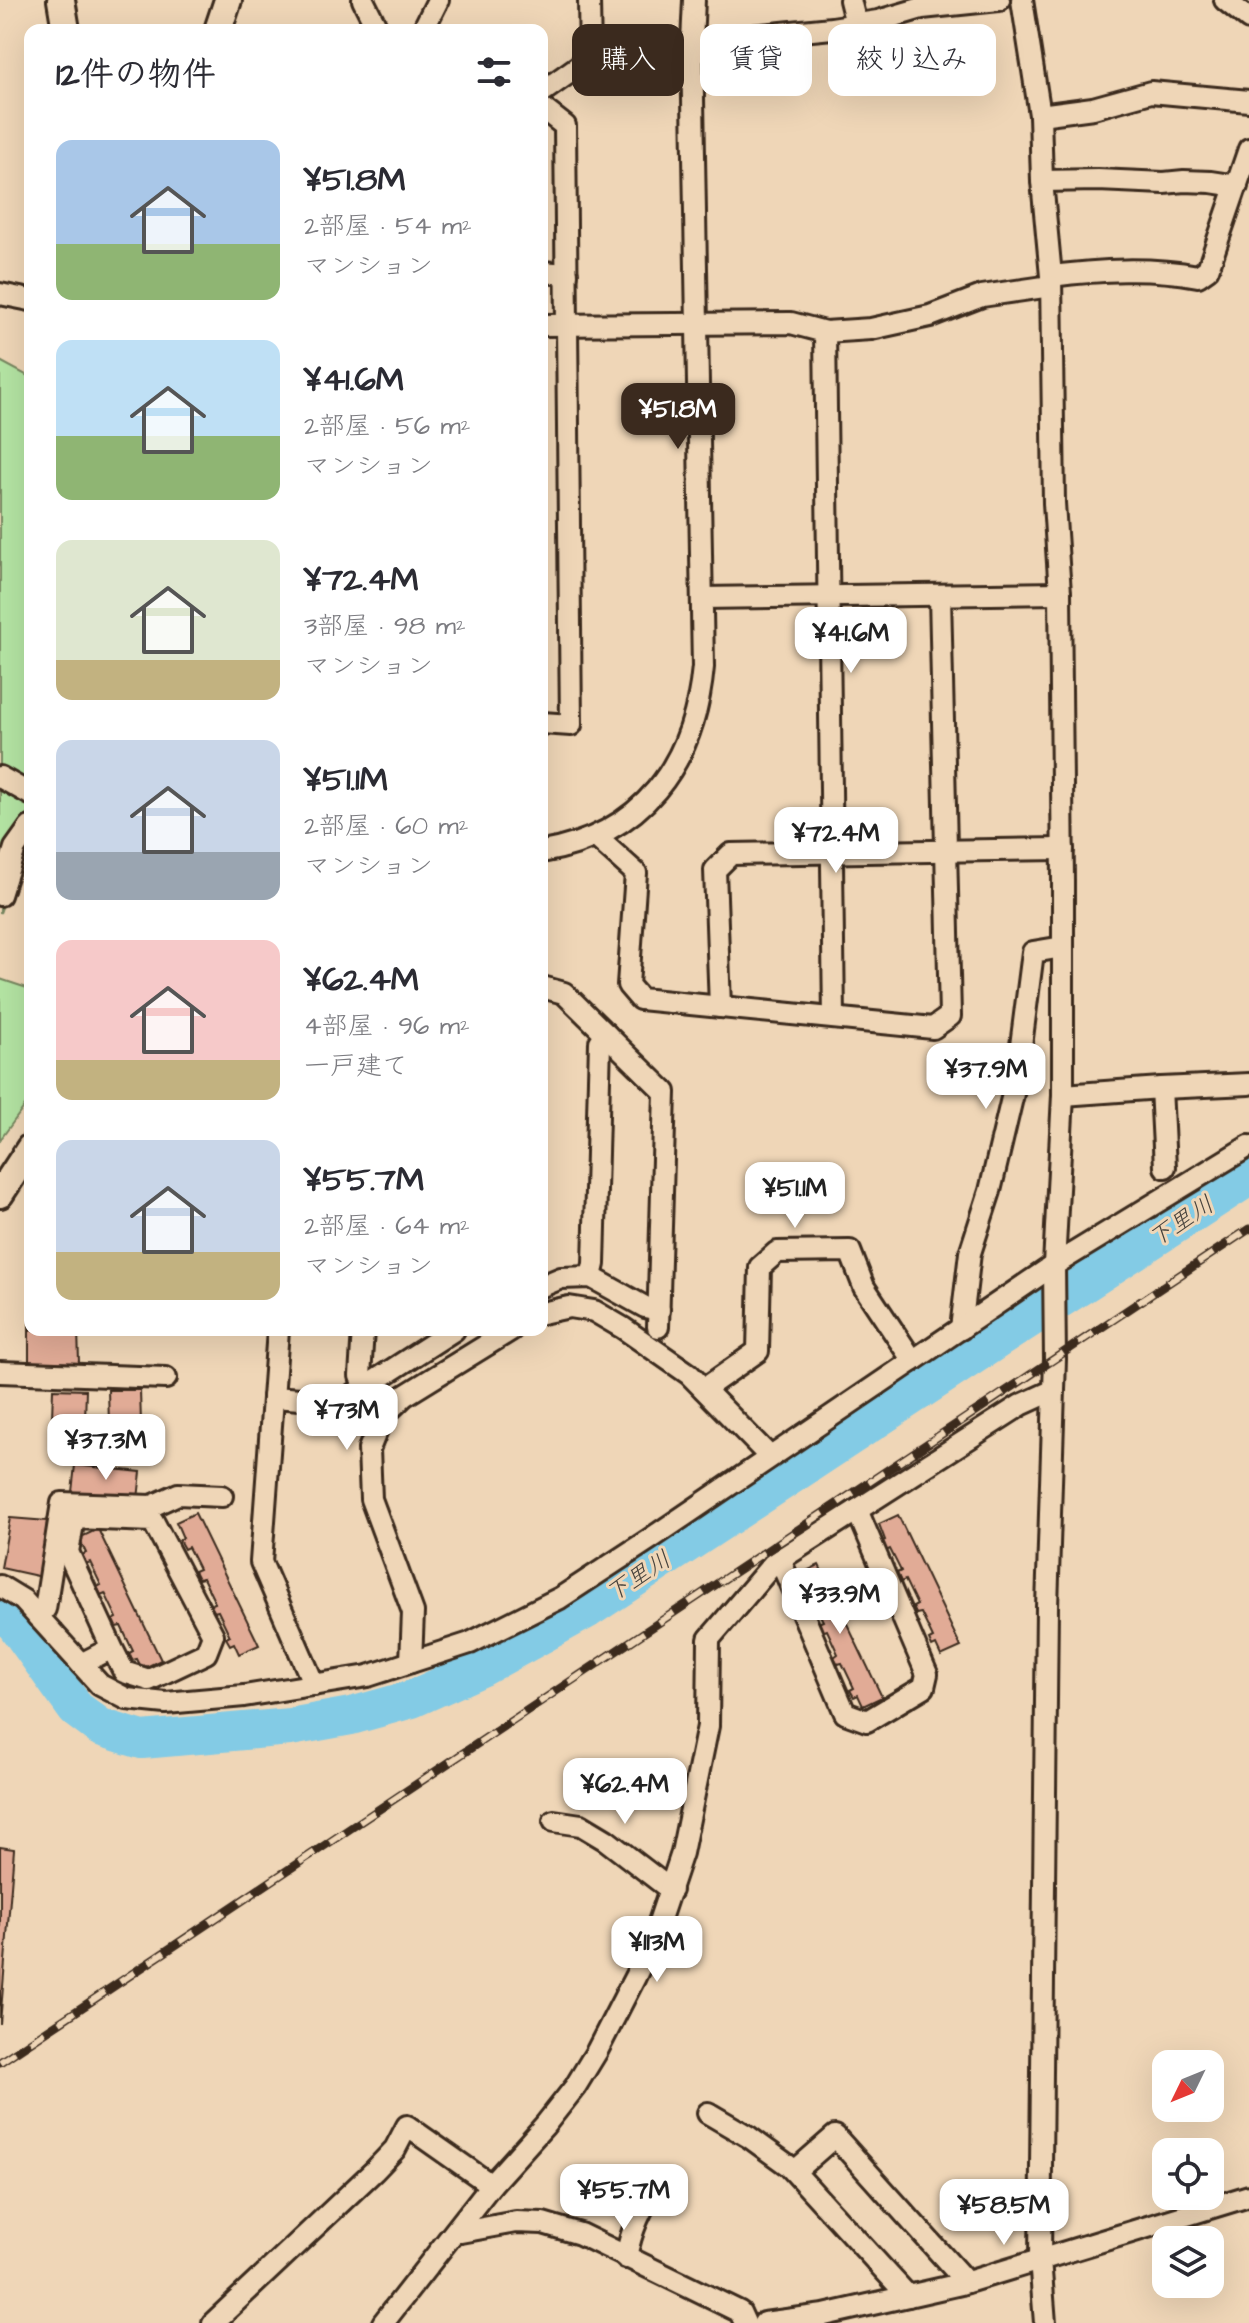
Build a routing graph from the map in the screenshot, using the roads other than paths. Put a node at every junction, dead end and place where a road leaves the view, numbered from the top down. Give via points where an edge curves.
1 (61, 0) edge
2 (228, 0) edge
3 (363, 0) edge
4 (438, 0) edge
5 (589, 0) edge
6 (694, 0) edge
7 (850, 0) edge
8 (999, 0) edge
9 (1022, 0) edge
10 (1225, 0) edge
11 (1249, 19) edge
12 (65, 24) edge
13 (220, 24) edge
14 (370, 24) edge
15 (426, 24) edge
16 (589, 24) edge
17 (856, 24) joint
18 (828, 27) edge
19 (692, 42) junction
20 (684, 43) edge
21 (572, 71) edge
22 (548, 88) edge
23 (1249, 101) edge
24 (548, 113) edge
25 (1040, 115) junction
26 (1249, 149) edge
27 (1042, 181) junction
28 (1237, 186) junction
29 (548, 272) edge
30 (567, 274) junction
31 (1051, 281) junction
32 (0, 294) edge
33 (24, 299) edge
34 (698, 322) junction
35 (567, 324) junction
36 (548, 325) edge
37 (825, 332) junction
38 (1060, 593) junction
39 (940, 596) junction
40 (827, 597) junction
41 (702, 598) junction
42 (548, 723) edge
43 (0, 777) edge
44 (24, 791) edge
45 (24, 835) edge
46 (596, 837) junction
47 (1063, 849) junction
48 (548, 851) edge
49 (946, 852) junction
50 (832, 853) junction
51 (0, 895) edge
52 (1063, 947) junction
53 (548, 989) edge
54 (720, 1007) junction
55 (834, 1018) junction
56 (606, 1034) junction
57 (1249, 1084) edge
58 (1161, 1088) junction
59 (1063, 1095) junction
60 (1249, 1146) edge
61 (24, 1157) edge
62 (1165, 1167) dead end
63 (0, 1194) edge
64 (1054, 1270) junction
65 (591, 1277) junction
66 (548, 1283) edge
67 (548, 1312) edge
68 (961, 1329) junction
69 (278, 1336) edge
70 (363, 1336) edge
71 (442, 1336) edge
72 (501, 1336) edge
73 (913, 1361) junction
74 (0, 1372) edge
75 (166, 1378) dead end
76 (365, 1387) junction
77 (704, 1389) junction
78 (1054, 1390) junction
79 (273, 1397) junction
80 (770, 1457) junction
81 (222, 1496) dead end
82 (857, 1510) junction
83 (780, 1560) junction
84 (0, 1586) edge
85 (38, 1617) junction
86 (112, 1648) junction
87 (411, 1662) junction
88 (81, 1664) junction
89 (314, 1685) junction
90 (554, 1821) dead end
91 (671, 1890) junction
92 (708, 2113) dead end
93 (795, 2171) junction
94 (491, 2185) junction
95 (657, 2186) dead end
96 (1249, 2196) edge
97 (457, 2230) junction
98 (626, 2258) junction
99 (1040, 2259) junction
100 (966, 2282) junction
101 (908, 2296) junction
102 (213, 2323) edge
103 (383, 2323) edge
104 (745, 2323) edge
105 (764, 2323) edge
106 (1045, 2323) edge

1 - 12 main road
2 - 13 main road
3 - 14 street
4 - 15 street
5 - 16 street
6 - 19 street
7 - 17 street
8 - 17 street via 922,8
9 - 25 street
10 - 11 street
18 - 19 street
19 - 20 street
19 - 34 street
21 - 22 street
23 - 25 street via 1151,92
24 - 30 street via 565,126
25 - 27 street
26 - 28 street
27 - 28 street
27 - 31 street
28 - 31 street via 1208,269 1198,276 1127,270
29 - 30 street
30 - 35 street
31 - 37 street via 982,296 930,316
31 - 38 street
32 - 33 street
34 - 35 street
34 - 37 street via 791,323
34 - 41 street
35 - 36 street
35 - 42 street via 571,725
37 - 40 street
38 - 39 street
38 - 47 street
39 - 40 street
39 - 49 street
40 - 41 street
40 - 50 street
41 - 46 street via 703,667 690,733 656,792 630,817
43 - 44 street
45 - 51 street
46 - 48 street
46 - 54 street via 636,873 628,985 640,999
47 - 49 street
47 - 52 street
49 - 50 street
49 - 55 street via 950,1016 933,1028
50 - 54 street via 731,854 715,870
50 - 55 street
52 - 59 street
52 - 68 street via 1033,952 1017,1077 970,1253
53 - 56 street via 564,993
54 - 55 street
56 - 65 street via 600,1042
56 - 65 street via 665,1092 659,1319
57 - 58 street
58 - 59 street
58 - 62 street
59 - 64 street
60 - 64 street
61 - 63 main road
64 - 68 street
64 - 78 street
65 - 66 street
67 - 77 street via 569,1307 594,1311
68 - 73 street
69 - 79 street
70 - 76 street via 360,1376
71 - 76 street
72 - 87 street via 404,1396 382,1417 369,1449 371,1499 413,1612
73 - 77 street via 864,1287 850,1251 777,1252 760,1267 758,1351
73 - 80 street
74 - 75 street
76 - 79 street via 342,1402
77 - 80 street
78 - 82 street via 1021,1405
78 - 99 street
79 - 89 street via 261,1562
80 - 87 street via 560,1598 470,1643
81 - 85 street via 178,1494 152,1506 62,1503 45,1609
82 - 83 street
82 - 83 street via 927,1674 924,1687 867,1721 845,1713
83 - 91 street via 709,1639 708,1726
84 - 85 street
85 - 88 street
86 - 86 street via 124,1672 149,1680 206,1653 213,1635 153,1521 74,1518 68,1552
86 - 88 street
87 - 89 street
88 - 89 street via 100,1685 127,1699 166,1703
90 - 91 street via 581,1825
91 - 94 street via 635,1977 582,2075
92 - 93 street
93 - 100 street via 835,2136
93 - 101 street
94 - 97 street
94 - 102 street via 407,2126 374,2171
95 - 98 street via 642,2206
96 - 99 street
97 - 98 street via 543,2223 580,2234
97 - 103 street
98 - 104 street via 740,2312
99 - 100 street
99 - 106 street
100 - 101 street
101 - 105 street

